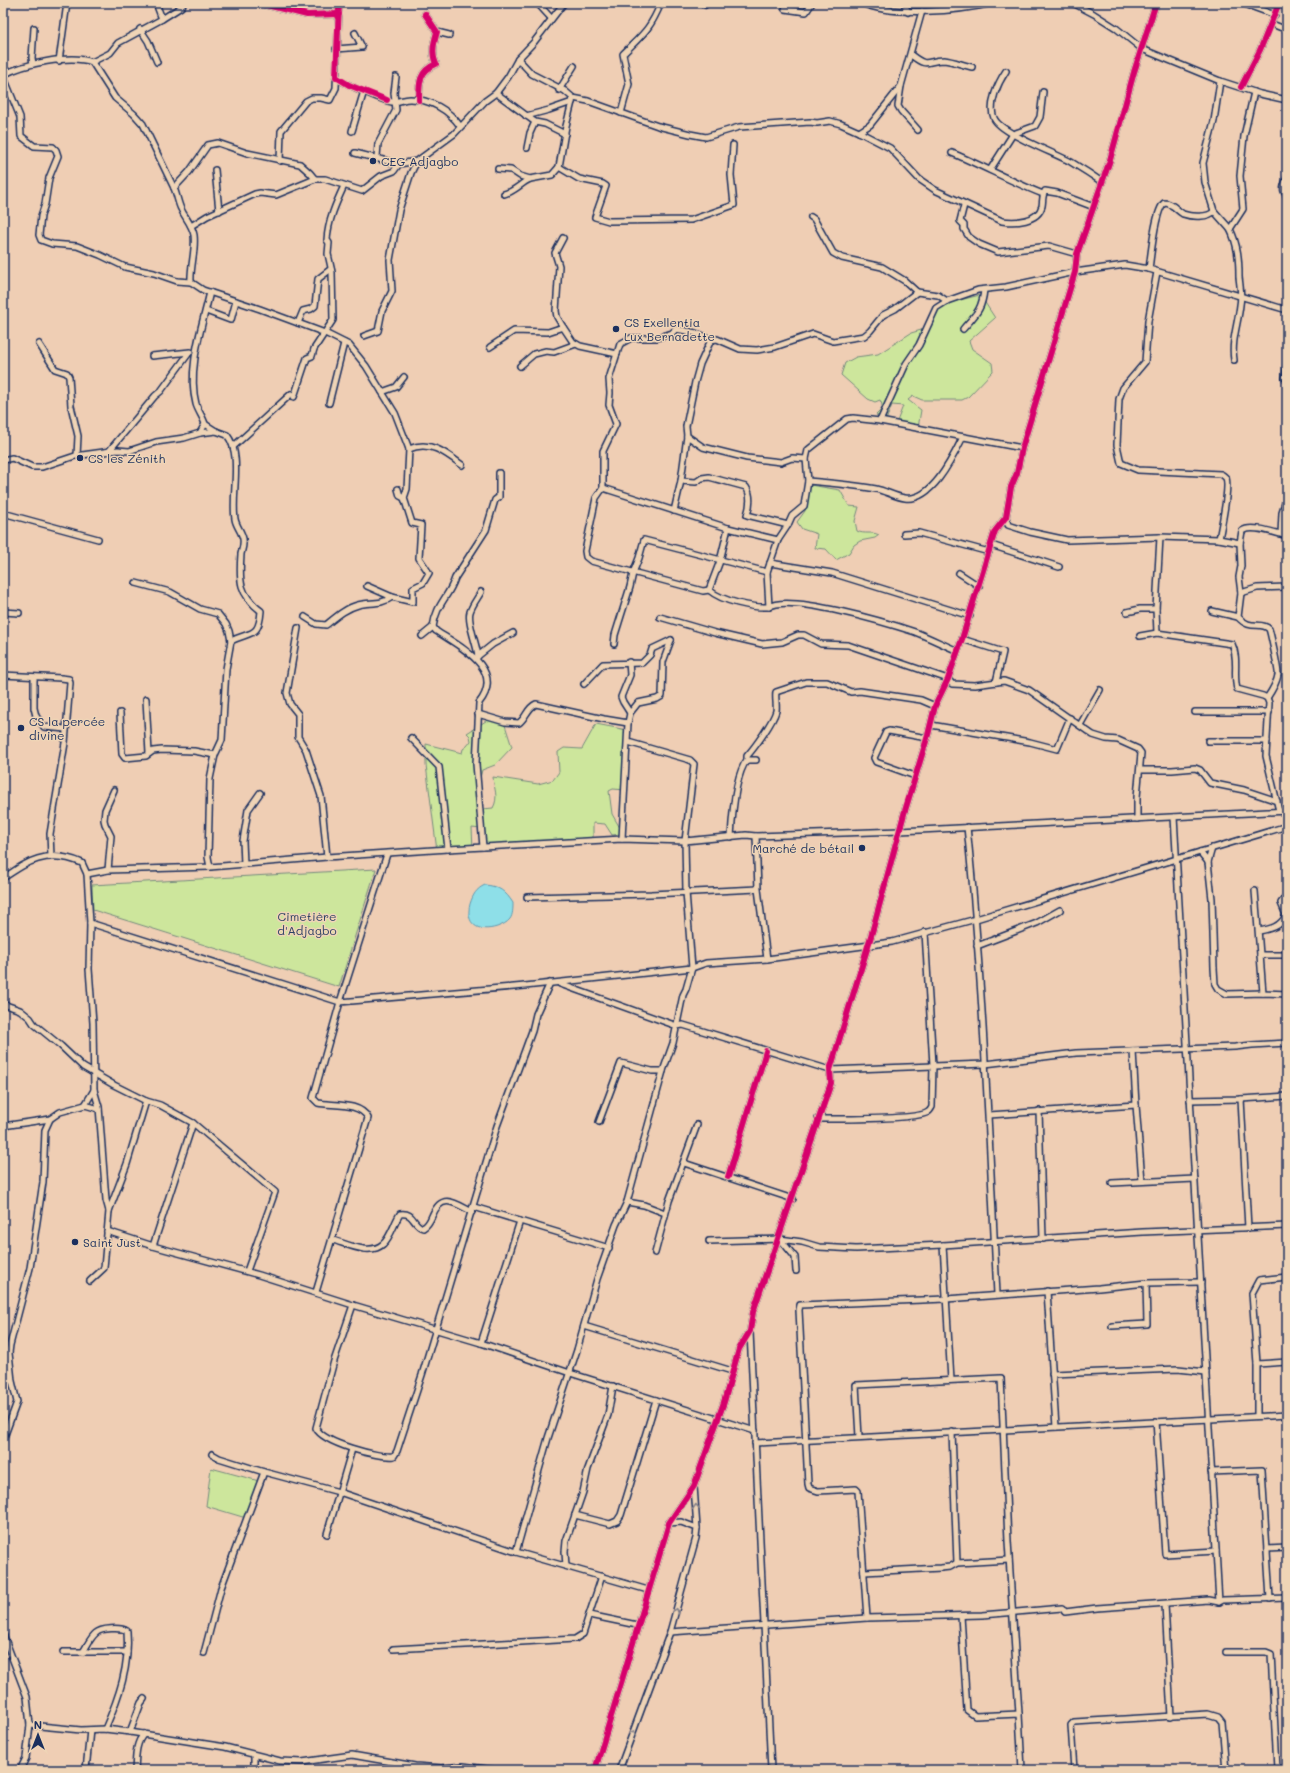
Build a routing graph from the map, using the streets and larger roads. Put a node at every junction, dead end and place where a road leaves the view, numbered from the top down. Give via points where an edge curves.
1 (67, 3) edge
2 (156, 3) edge
3 (184, 3) edge
4 (259, 3) edge
5 (339, 3) edge
6 (564, 3) edge
7 (661, 3) edge
8 (812, 3) edge
9 (862, 3) edge
10 (904, 3) edge
11 (992, 3) edge
12 (1073, 3) edge
13 (1156, 3) edge
14 (1242, 3) edge
15 (1279, 3) edge
16 (964, 5) edge
17 (540, 6) dead end
18 (785, 9) dead end
19 (922, 11) junction
20 (908, 12) junction
21 (339, 14) junction
22 (426, 14) dead end
23 (1275, 15) junction
24 (551, 18) junction
25 (162, 19) junction
26 (1272, 24) junction
27 (34, 28) dead end
28 (140, 29) junction
29 (1287, 30) edge
30 (437, 32) junction
31 (355, 33) dead end
32 (449, 36) dead end
33 (336, 49) junction
34 (1142, 49) junction
35 (911, 55) junction
36 (518, 59) junction
37 (59, 61) junction
38 (92, 62) junction
39 (157, 62) dead end
40 (33, 64) junction
41 (574, 66) dead end
42 (972, 67) dead end
43 (1006, 71) dead end
44 (3, 75) edge
45 (336, 77) junction
46 (396, 77) dead end
47 (1220, 81) junction
48 (901, 86) junction
49 (1241, 87) junction
50 (559, 90) junction
51 (364, 91) junction
52 (496, 92) junction
53 (1043, 92) dead end
54 (1254, 92) junction
55 (419, 100) junction
56 (573, 100) junction
57 (1287, 100) edge
58 (396, 102) junction
59 (621, 113) junction
60 (526, 116) junction
61 (535, 122) junction
62 (460, 126) junction
63 (918, 130) dead end
64 (352, 131) dead end
65 (859, 132) junction
66 (565, 134) junction
67 (1013, 134) junction
68 (733, 146) dead end
69 (527, 148) dead end
70 (355, 153) dead end
71 (952, 153) dead end
72 (377, 158) junction
73 (280, 161) junction
74 (417, 161) junction
75 (399, 164) junction
76 (559, 167) junction
77 (498, 169) dead end
78 (215, 170) dead end
79 (990, 170) junction
80 (1287, 178) edge
81 (315, 179) junction
82 (530, 179) junction
83 (1102, 182) junction
84 (344, 186) junction
85 (174, 188) junction
86 (504, 194) dead end
87 (1043, 194) junction
88 (1287, 196) edge
89 (964, 205) junction
90 (1094, 207) junction
91 (219, 210) junction
92 (1214, 211) junction
93 (811, 217) dead end
94 (191, 226) junction
95 (1230, 229) junction
96 (563, 238) dead end
97 (1077, 254) junction
98 (331, 269) junction
99 (1148, 269) junction
100 (1075, 272) junction
101 (1157, 272) junction
102 (191, 282) junction
103 (984, 290) junction
104 (210, 292) junction
105 (917, 292) junction
106 (1241, 297) junction
107 (947, 300) junction
108 (236, 301) junction
109 (1287, 310) edge
110 (206, 311) junction
111 (298, 323) junction
112 (563, 327) junction
113 (963, 329) dead end
114 (325, 333) junction
115 (364, 336) dead end
116 (711, 340) junction
117 (344, 343) junction
118 (39, 344) dead end
119 (576, 344) junction
120 (490, 347) dead end
121 (195, 350) junction
122 (189, 353) junction
123 (617, 354) junction
124 (152, 356) dead end
125 (1234, 360) dead end
126 (1287, 364) edge
127 (520, 366) dead end
128 (404, 377) dead end
129 (1285, 378) dead end
130 (382, 392) junction
131 (329, 403) dead end
132 (880, 421) junction
133 (205, 424) junction
134 (216, 431) junction
135 (200, 433) junction
136 (687, 436) junction
137 (963, 437) junction
138 (234, 446) junction
139 (1022, 448) junction
140 (409, 449) junction
141 (109, 451) junction
142 (77, 456) junction
143 (806, 459) junction
144 (3, 460) edge
145 (462, 465) dead end
146 (499, 473) dead end
147 (681, 481) junction
148 (808, 481) junction
149 (603, 488) junction
150 (398, 489) dead end
151 (1287, 497) edge
152 (404, 498) junction
153 (674, 511) junction
154 (3, 512) edge
155 (1006, 517) junction
156 (788, 525) junction
157 (728, 528) junction
158 (904, 534) dead end
159 (1281, 534) junction
160 (1287, 536) edge
161 (1160, 537) junction
162 (98, 539) dead end
163 (1219, 539) junction
164 (778, 540) junction
165 (1240, 543) junction
166 (991, 545) junction
167 (989, 552) junction
168 (720, 561) junction
169 (770, 563) junction
170 (1059, 567) dead end
171 (767, 572) junction
172 (633, 573) junction
173 (959, 573) dead end
174 (136, 583) dead end
175 (368, 586) dead end
176 (979, 586) junction
177 (1287, 587) edge
178 (709, 590) junction
179 (481, 592) dead end
180 (1241, 593) junction
181 (392, 597) junction
182 (769, 608) junction
183 (1156, 609) junction
184 (1212, 611) dead end
185 (3, 612) edge
186 (1127, 612) dead end
187 (19, 613) dead end
188 (970, 616) junction
189 (305, 617) dead end
190 (660, 617) dead end
191 (1238, 617) junction
192 (433, 627) junction
193 (298, 628) dead end
194 (513, 633) dead end
195 (1157, 633) junction
196 (422, 636) dead end
197 (1140, 636) dead end
198 (962, 639) junction
199 (231, 641) junction
200 (614, 644) dead end
201 (958, 651) junction
202 (477, 658) junction
203 (629, 662) junction
204 (3, 675) edge
205 (34, 677) junction
206 (948, 679) junction
207 (996, 682) junction
208 (584, 684) dead end
209 (1100, 690) dead end
210 (1267, 698) junction
211 (146, 699) dead end
212 (935, 706) junction
213 (1195, 712) dead end
214 (1269, 712) junction
215 (120, 713) dead end
216 (630, 713) junction
217 (478, 714) junction
218 (1070, 718) junction
219 (628, 723) junction
220 (931, 725) junction
221 (1080, 725) junction
222 (66, 729) junction
223 (411, 738) dead end
224 (927, 738) junction
225 (1208, 741) dead end
226 (628, 742) junction
227 (1267, 742) junction
228 (149, 753) junction
229 (215, 755) junction
230 (747, 760) junction
231 (756, 760) dead end
232 (1141, 770) junction
233 (916, 776) junction
234 (114, 790) dead end
235 (260, 793) dead end
236 (1277, 801) junction
237 (1278, 811) junction
238 (1287, 811) edge
239 (1174, 817) junction
240 (1137, 818) junction
241 (1287, 826) edge
242 (968, 827) junction
243 (900, 831) junction
244 (756, 836) junction
245 (731, 837) junction
246 (622, 839) junction
247 (685, 841) junction
248 (483, 847) junction
249 (1212, 848) junction
250 (448, 849) junction
251 (1200, 852) junction
252 (387, 854) junction
253 (51, 856) junction
254 (327, 857) junction
255 (1176, 858) junction
256 (1208, 862) junction
257 (244, 864) junction
258 (210, 867) junction
259 (108, 870) junction
260 (87, 874) junction
261 (3, 878) edge
262 (758, 889) junction
263 (1255, 891) dead end
264 (686, 892) junction
265 (527, 896) dead end
266 (1287, 896) edge
267 (1060, 910) dead end
268 (976, 919) junction
269 (90, 923) junction
270 (1259, 931) junction
271 (925, 932) junction
272 (868, 945) junction
273 (977, 946) junction
274 (1260, 955) junction
275 (1287, 955) edge
276 (767, 959) junction
277 (692, 968) junction
278 (550, 983) junction
279 (557, 983) junction
280 (1263, 993) junction
281 (1287, 994) edge
282 (340, 1002) junction
283 (3, 1004) edge
284 (677, 1026) junction
285 (1287, 1043) edge
286 (1187, 1049) junction
287 (766, 1051) junction
288 (1134, 1051) junction
289 (985, 1064) junction
290 (933, 1065) junction
291 (830, 1070) junction
292 (663, 1071) junction
293 (94, 1073) junction
294 (94, 1090) junction
295 (1287, 1096) edge
296 (1241, 1099) junction
297 (1190, 1100) junction
298 (146, 1101) junction
299 (85, 1105) junction
300 (1136, 1105) junction
301 (99, 1109) junction
302 (1039, 1111) junction
303 (989, 1115) junction
304 (50, 1119) junction
305 (818, 1119) junction
306 (599, 1122) dead end
307 (193, 1123) junction
308 (697, 1125) dead end
309 (3, 1126) edge
310 (684, 1163) junction
311 (728, 1177) junction
312 (1195, 1179) junction
313 (1142, 1181) junction
314 (1112, 1183) dead end
315 (793, 1199) junction
316 (627, 1202) junction
317 (473, 1209) junction
318 (109, 1211) junction
319 (665, 1213) junction
320 (520, 1221) junction
321 (1287, 1226) edge
322 (1248, 1228) junction
323 (107, 1231) junction
324 (1198, 1231) junction
325 (779, 1239) junction
326 (1043, 1239) junction
327 (333, 1240) junction
328 (709, 1241) dead end
329 (993, 1242) junction
330 (943, 1245) junction
331 (153, 1246) junction
332 (608, 1248) junction
333 (655, 1253) dead end
334 (247, 1271) junction
335 (796, 1271) dead end
336 (1287, 1277) edge
337 (90, 1281) dead end
338 (1201, 1282) junction
339 (1146, 1283) junction
340 (1047, 1290) junction
341 (316, 1292) junction
342 (996, 1294) junction
343 (946, 1299) junction
344 (353, 1305) junction
345 (584, 1326) junction
346 (1112, 1326) dead end
347 (436, 1330) junction
348 (750, 1331) junction
349 (481, 1343) junction
350 (1287, 1362) edge
351 (1257, 1364) junction
352 (732, 1371) junction
353 (1206, 1372) junction
354 (570, 1373) junction
355 (1052, 1374) junction
356 (951, 1380) junction
357 (613, 1386) junction
358 (656, 1400) junction
359 (1287, 1414) edge
360 (1257, 1416) junction
361 (1208, 1419) junction
362 (718, 1420) junction
363 (1156, 1422) junction
364 (1056, 1427) junction
365 (1003, 1430) junction
366 (754, 1431) junction
367 (952, 1432) junction
368 (859, 1437) junction
369 (3, 1440) edge
370 (807, 1440) junction
371 (755, 1443) junction
372 (352, 1449) junction
373 (212, 1454) dead end
374 (264, 1472) junction
375 (1211, 1472) junction
376 (694, 1486) junction
377 (338, 1492) junction
378 (575, 1515) junction
379 (669, 1522) junction
380 (697, 1528) junction
381 (327, 1534) dead end
382 (1287, 1548) edge
383 (1267, 1549) junction
384 (1216, 1551) junction
385 (516, 1552) junction
386 (1009, 1560) junction
387 (957, 1563) junction
388 (566, 1566) junction
389 (864, 1572) junction
390 (602, 1576) junction
391 (648, 1590) junction
392 (1287, 1598) edge
393 (1270, 1599) junction
394 (1219, 1602) junction
395 (1165, 1604) junction
396 (1013, 1612) junction
397 (589, 1615) junction
398 (961, 1616) junction
399 (867, 1618) junction
400 (637, 1625) junction
401 (764, 1626) junction
402 (670, 1632) junction
403 (3, 1634) edge
404 (393, 1648) dead end
405 (63, 1652) dead end
406 (83, 1652) junction
407 (127, 1652) junction
408 (1226, 1652) dead end
409 (204, 1653) dead end
410 (144, 1699) dead end
411 (1019, 1714) junction
412 (1171, 1718) junction
413 (30, 1726) junction
414 (105, 1728) junction
415 (90, 1730) junction
416 (130, 1732) junction
417 (144, 1734) junction
418 (254, 1756) junction
419 (1287, 1769) edge
420 (20, 1770) edge
421 (86, 1770) edge
422 (135, 1770) edge
423 (254, 1770) edge
424 (494, 1770) edge
425 (595, 1770) edge
426 (619, 1770) edge
427 (771, 1770) edge
428 (1022, 1770) edge
429 (1074, 1770) edge
430 (1226, 1770) edge
431 (1266, 1770) edge
432 (1277, 1770) edge

1 - 37 street
2 - 25 street
3 - 25 street
4 - 21 street via 307,15
5 - 21 street
6 - 24 street
7 - 59 street via 645,34 623,54 629,84
8 - 18 street via 806,12
9 - 20 street via 878,9
10 - 20 street
11 - 16 street
12 - 34 street via 1116,28
13 - 34 street
14 - 23 street
15 - 23 street
16 - 19 street
17 - 24 street
19 - 20 street
19 - 35 street
21 - 33 street
22 - 30 street
23 - 26 street
24 - 36 street
25 - 28 street
26 - 29 street
26 - 49 street
27 - 40 street
28 - 38 street via 118,43 110,53
28 - 39 street
30 - 32 street
30 - 55 street via 433,46 433,59 436,64 424,70
31 - 33 street via 362,47
33 - 45 street
34 - 47 street
34 - 83 street
35 - 42 street via 928,64 944,60
35 - 48 street
36 - 50 street via 532,74
36 - 52 street
37 - 38 street
37 - 40 street
38 - 85 street via 115,98 143,124
40 - 44 street
41 - 50 street
43 - 67 street via 994,95 992,108 994,118 1001,127
44 - 102 street via 20,117 21,136 34,146 53,147 58,156 49,178 41,216 41,240 83,248 125,267
45 - 51 street
45 - 73 street via 336,88 330,100 312,98 281,131
46 - 58 street
47 - 49 street
47 - 92 street via 1214,121 1203,163
48 - 63 street via 898,106
48 - 65 street via 870,125
49 - 54 street
50 - 56 street via 565,91
51 - 58 street
51 - 64 street
52 - 60 street
52 - 62 street
53 - 67 street via 1040,117 1035,126
54 - 57 street
54 - 95 street via 1244,136 1240,176 1243,209
55 - 58 street
55 - 62 street via 442,108
56 - 59 street via 588,101
56 - 60 street
56 - 66 street
58 - 72 street via 396,110 378,144
59 - 65 street via 658,126 706,137 739,127 830,121
60 - 61 street
61 - 66 street
61 - 69 street
62 - 74 street via 454,134
65 - 89 street via 890,148 919,179
66 - 76 street
67 - 79 street
67 - 83 street via 1071,162
68 - 76 street via 731,175 734,205 691,220 600,220 595,217 606,186 579,179
70 - 72 street
71 - 79 street
72 - 75 street
73 - 81 street via 300,164
73 - 85 street via 212,143
74 - 75 street
74 - 115 street via 399,210 392,241 392,291 382,311 378,331
75 - 84 street via 394,171 382,176 362,191
76 - 82 street via 552,175
77 - 82 street via 511,170
78 - 91 street
79 - 87 street
80 - 88 street via 1284,186
81 - 84 street via 325,179
81 - 91 street via 276,195 255,194
82 - 86 street via 510,193
83 - 90 street
84 - 98 street via 334,206 326,240 330,243 328,254
85 - 94 street via 181,210
87 - 89 street via 1042,206 1029,220 1002,221
87 - 90 street via 1045,191 1057,193
89 - 97 street via 960,221 964,225 964,230 974,240 992,250 1011,251 1049,246
90 - 97 street
91 - 94 street
92 - 95 street
92 - 99 street via 1203,216 1189,215 1171,204 1161,205
93 - 105 street via 833,253 842,258 882,267
94 - 102 street via 195,245
95 - 106 street via 1236,241
96 - 112 street via 555,253 558,266 556,311
97 - 100 street
98 - 111 street via 318,279 315,306 302,311
98 - 114 street via 333,315
99 - 100 street via 1125,266
99 - 101 street
100 - 103 street
100 - 139 street
101 - 106 street
101 - 163 street via 1148,321 1145,362 1123,388 1119,400 1117,445 1121,463 1138,470 1182,471 1224,476 1226,487
102 - 104 street
103 - 107 street
103 - 113 street via 978,312
104 - 108 street
104 - 110 street
105 - 107 street via 938,295
105 - 116 street via 883,315 864,336 833,340 813,334 775,347 757,350 740,349 717,339
106 - 109 street
106 - 125 street via 1233,338
107 - 132 street via 936,308 919,345 906,364
108 - 110 street via 231,320
108 - 111 street
110 - 121 street
111 - 114 street
112 - 119 street
112 - 120 street via 548,332 514,331
114 - 117 street
114 - 138 street via 312,356 307,358 293,396
116 - 123 street via 704,335 676,329 657,338 636,337 626,340 620,344
116 - 136 street via 700,364 686,426
117 - 130 street via 366,366
117 - 131 street
118 - 142 street via 55,369 67,373 69,377 70,406 78,436
119 - 123 street via 588,349
119 - 127 street via 554,352 534,354
121 - 122 street
121 - 133 street via 196,404
122 - 124 street
122 - 141 street via 161,391
123 - 149 street via 608,379 609,405 616,424 603,451
126 - 129 street
128 - 130 street via 396,387
130 - 140 street via 395,413
132 - 137 street
132 - 143 street via 847,419 808,450
133 - 134 street
133 - 135 street
134 - 135 street
134 - 138 street via 227,435
135 - 141 street via 156,442 129,451
136 - 143 street via 703,447 727,454 777,462 792,458
136 - 147 street
137 - 139 street
137 - 148 street via 945,471 916,498 905,498 876,489
138 - 199 street via 233,502 235,520 243,539 241,586 252,604 261,611 259,626 255,633
139 - 155 street
140 - 145 street via 417,446 433,447
140 - 152 street via 407,489
141 - 142 street
142 - 144 street via 38,468 12,458
143 - 148 street
146 - 192 street via 499,497 495,500 486,530 434,616
147 - 153 street
147 - 156 street via 696,482 709,477 746,487 750,506 747,515
148 - 156 street via 804,506 792,516
149 - 153 street
149 - 172 street via 596,498 586,557 591,561
150 - 152 street via 400,496
151 - 159 street via 1282,514
152 - 181 street via 412,522 422,524 418,558 429,573 423,583 413,588 413,602
153 - 157 street
154 - 162 street
155 - 161 street via 1008,524 1017,528 1067,540
155 - 166 street via 995,531
156 - 164 street
157 - 164 street
157 - 168 street
158 - 167 street via 918,533
159 - 160 street
159 - 165 street via 1257,528 1244,528
161 - 163 street
161 - 183 street
163 - 165 street
164 - 169 street
165 - 180 street
166 - 167 street
166 - 170 street
167 - 176 street
168 - 171 street
168 - 172 street via 644,540
168 - 178 street
169 - 171 street
169 - 188 street via 832,573
171 - 182 street
172 - 178 street via 703,591
172 - 200 street
173 - 176 street
174 - 199 street via 170,592 200,609 218,614 226,624
175 - 181 street
176 - 188 street
177 - 180 street via 1258,588
178 - 182 street via 733,602
179 - 202 street via 469,618
180 - 191 street
181 - 189 street via 386,602 353,607 326,625 316,624
182 - 201 street via 773,604 788,604 851,613 916,632
183 - 186 street
183 - 195 street
184 - 191 street
185 - 187 street
188 - 198 street
190 - 206 street via 762,644 782,642 804,635 822,644 848,645
191 - 210 street via 1243,623 1263,626 1271,633 1278,675
192 - 196 street
192 - 202 street
193 - 254 street via 287,692 290,704 298,714 298,737 306,750 321,796
194 - 202 street via 493,644
195 - 197 street
195 - 210 street via 1232,644 1236,658 1237,689
198 - 201 street
198 - 207 street via 1004,652
199 - 229 street via 226,669 222,740
201 - 206 street
202 - 217 street via 487,678 485,696 479,703
203 - 208 street via 603,664
203 - 216 street via 630,675 622,697
203 - 216 street via 642,663 650,655 652,648 671,640 663,662 662,696 638,702
204 - 205 street
205 - 222 street via 33,698 36,716 44,727
205 - 222 street via 69,679
206 - 207 street via 952,684 958,685
206 - 212 street
207 - 218 street via 1004,681 1029,690
209 - 221 street
210 - 214 street
211 - 228 street
212 - 220 street
212 - 230 street via 921,700 860,691 851,692 827,682 806,682 776,692 776,710 769,726 747,756
213 - 214 street
214 - 227 street
215 - 228 street via 123,757 146,756
216 - 219 street
217 - 219 street via 519,724 536,704
217 - 248 street via 476,764
218 - 220 street via 1057,749
218 - 221 street
219 - 226 street
220 - 224 street
221 - 232 street via 1098,737 1118,740 1138,749 1141,753
222 - 253 street via 50,834
223 - 250 street via 439,767
224 - 233 street
224 - 233 street via 886,732 874,758 876,762
225 - 227 street
226 - 246 street
226 - 247 street via 690,760 694,764
227 - 236 street via 1266,756
228 - 229 street via 178,750
229 - 258 street via 210,779
230 - 231 street
230 - 245 street via 742,768 735,795
232 - 236 street via 1195,768 1200,770 1210,783 1244,790
232 - 240 street
233 - 243 street
234 - 259 street via 105,810 104,820 112,836
235 - 257 street via 248,810
236 - 237 street
237 - 238 street
237 - 239 street
239 - 240 street
239 - 255 street
240 - 242 street
241 - 249 street
242 - 243 street
242 - 268 street
243 - 244 street
243 - 272 street
244 - 245 street
244 - 262 street
245 - 247 street
246 - 247 street
246 - 248 street
247 - 264 street
248 - 250 street
249 - 251 street
249 - 256 street
250 - 252 street
251 - 255 street
251 - 256 street
252 - 254 street
252 - 282 street
253 - 260 street via 71,858 82,863
253 - 261 street via 23,865
254 - 257 street
255 - 268 street
255 - 286 street
256 - 280 street via 1216,984 1226,994
257 - 258 street
258 - 259 street
259 - 260 street
260 - 269 street
262 - 264 street
262 - 276 street
263 - 270 street
264 - 265 street
264 - 277 street
266 - 270 street via 1281,903 1286,915 1283,920 1275,927
267 - 273 street via 1037,923
268 - 271 street
268 - 273 street
269 - 282 street
269 - 293 street via 89,969
270 - 274 street
271 - 272 street via 892,942
271 - 290 street
272 - 276 street
272 - 291 street
273 - 289 street
274 - 275 street
274 - 280 street
276 - 277 street via 706,963
277 - 279 street
277 - 284 street
278 - 279 street
278 - 282 street
278 - 317 street via 536,1014 497,1126
279 - 284 street
280 - 281 street
282 - 327 street via 313,1098 318,1104 343,1106 365,1112 368,1118
283 - 293 street via 20,1010
284 - 287 street via 693,1028
284 - 292 street
285 - 286 street
286 - 288 street
286 - 297 street
287 - 291 street
287 - 311 street
288 - 289 street via 1076,1053
288 - 300 street
289 - 290 street
289 - 303 street
290 - 291 street
290 - 305 street via 932,1107 929,1112 895,1117
291 - 305 street via 831,1083
292 - 306 street via 652,1071 621,1063
292 - 316 street
293 - 294 street
293 - 298 street
294 - 299 street
294 - 301 street
295 - 296 street
296 - 297 street
296 - 322 street
297 - 312 street
298 - 307 street
298 - 318 street via 127,1164
299 - 301 street
299 - 304 street via 60,1112
300 - 302 street
300 - 313 street
301 - 318 street
302 - 303 street
302 - 326 street
303 - 329 street
304 - 309 street
304 - 369 street via 45,1130 43,1182 30,1268 9,1353 17,1402
305 - 315 street
307 - 331 street
307 - 334 street via 275,1192
308 - 310 street
310 - 311 street
310 - 319 street
311 - 315 street
312 - 313 street
312 - 324 street
313 - 314 street
315 - 325 street
316 - 319 street
316 - 332 street
317 - 320 street
317 - 327 street via 451,1201 442,1202 436,1206 427,1225 422,1228 410,1216 400,1214 383,1244 373,1249 362,1249
317 - 347 street
318 - 323 street
319 - 333 street
320 - 332 street
320 - 349 street
321 - 322 street
322 - 324 street
323 - 331 street
323 - 337 street via 104,1268
324 - 326 street
324 - 338 street
325 - 328 street
325 - 330 street via 838,1249
325 - 335 street via 795,1257
325 - 348 street via 753,1312
326 - 329 street
327 - 341 street
329 - 330 street
329 - 342 street
330 - 343 street
331 - 334 street
332 - 345 street
334 - 341 street
336 - 351 street via 1259,1280 1254,1286 1252,1293
338 - 339 street
338 - 353 street
339 - 340 street
339 - 346 street via 1148,1324
340 - 342 street
340 - 355 street
341 - 344 street
342 - 343 street
343 - 356 street
343 - 370 street via 800,1306
344 - 347 street
344 - 372 street via 334,1360 316,1428 320,1435
345 - 352 street
345 - 354 street
347 - 349 street
347 - 372 street via 394,1456
348 - 352 street via 739,1349
348 - 366 street
349 - 354 street
350 - 351 street
351 - 360 street
352 - 362 street
353 - 355 street via 1178,1369
353 - 361 street
354 - 357 street
354 - 385 street via 548,1438
355 - 364 street
356 - 365 street via 1002,1378
356 - 368 street via 856,1385
357 - 358 street
357 - 378 street via 608,1415 588,1469
358 - 362 street
358 - 378 street via 617,1521 610,1524
359 - 360 street
360 - 361 street
361 - 363 street
361 - 375 street
362 - 366 street
362 - 376 street
363 - 364 street
363 - 384 street via 1166,1554
364 - 365 street
365 - 367 street
365 - 386 street
366 - 371 street
367 - 368 street
367 - 387 street
368 - 370 street
370 - 371 street
370 - 389 street via 810,1488 818,1491 858,1490
371 - 401 street
372 - 377 street
373 - 374 street
374 - 377 street
374 - 409 street via 221,1588
375 - 383 street via 1262,1470
375 - 384 street
376 - 379 street
380 -> 376 street
377 - 381 street
377 - 385 street
378 - 388 street via 566,1541
379 - 380 street via 681,1522
379 - 391 street
402 -> 380 street
382 - 383 street
383 - 393 street
384 - 394 street
385 - 388 street
386 - 387 street
386 - 396 street
387 - 389 street via 942,1568
388 - 390 street
389 - 399 street
390 - 391 street
390 - 397 street
391 - 400 street
392 - 393 street
393 - 394 street
394 - 395 street via 1209,1600
395 - 396 street via 1065,1612 1062,1608
395 - 412 street
396 - 398 street
396 - 411 street
397 - 400 street
397 - 404 street via 584,1634 575,1639
398 - 399 street
398 - 411 street via 967,1710 975,1716
399 - 401 street
400 - 425 street
401 - 402 street
401 - 427 street
426 -> 402 street
403 - 413 street via 27,1697
405 - 406 street
406 - 407 street
406 - 407 street via 96,1632 123,1629 127,1631
407 - 414 street via 122,1683
408 - 432 street via 1271,1654
410 - 416 street via 140,1703
411 - 428 street
412 - 429 street via 1074,1722 1071,1725
412 - 430 street via 1208,1714 1218,1717 1223,1728
413 - 415 street
413 - 420 street via 26,1758
414 - 415 street
414 - 416 street
415 - 421 street
416 - 417 street
417 - 418 street via 225,1747
417 - 422 street via 138,1745
418 - 423 street
418 - 424 street via 302,1762 343,1755 362,1756 414,1766 464,1766
419 - 432 street
431 - 432 street

